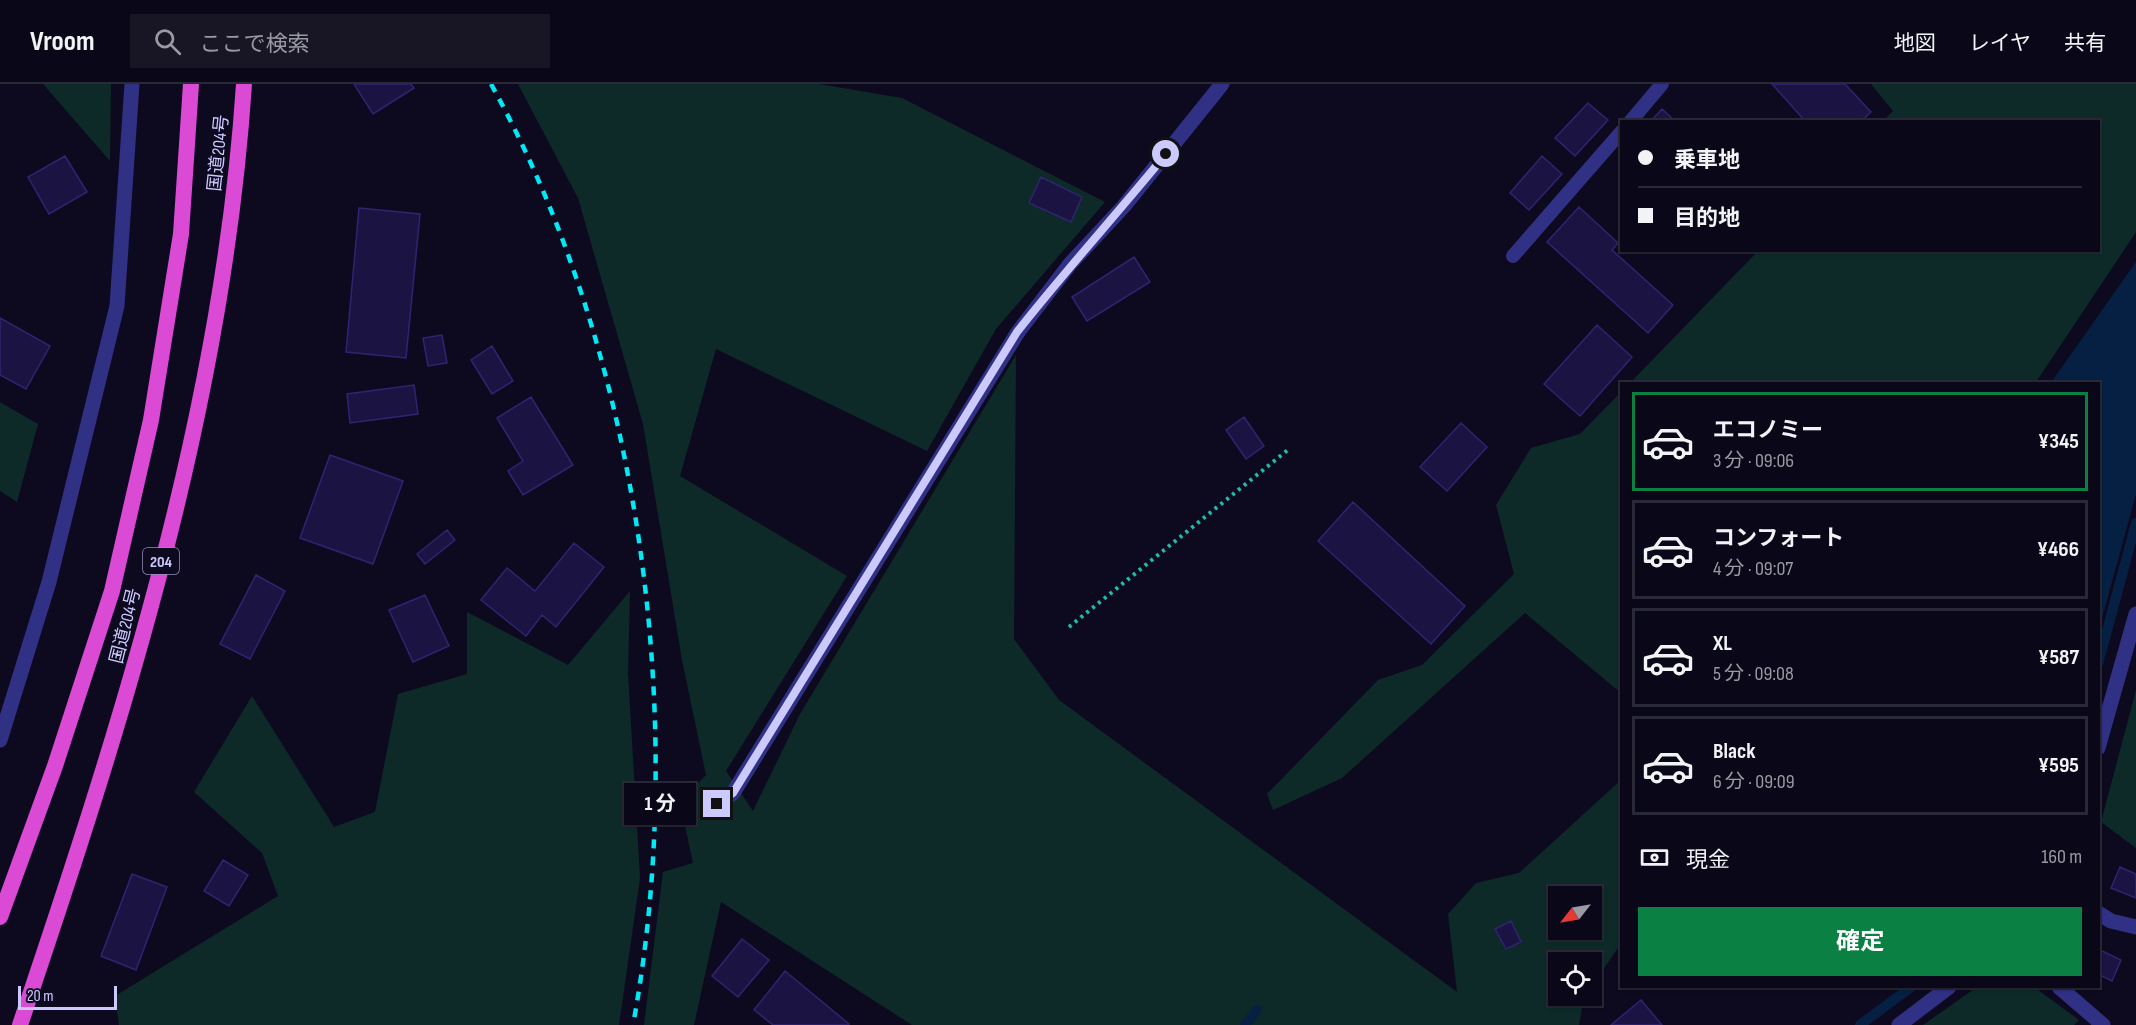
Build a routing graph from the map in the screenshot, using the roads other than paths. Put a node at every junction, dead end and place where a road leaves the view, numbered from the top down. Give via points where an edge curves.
1 (132, 84) edge
2 (191, 84) edge
3 (244, 84) edge
4 (1222, 84) edge
5 (1662, 84) edge
6 (1632, 120) edge
7 (1620, 133) edge
8 (1513, 256) dead end
9 (2136, 614) edge
10 (0, 740) edge
11 (2100, 741) edge
12 (717, 804) dead end
13 (2100, 914) edge
14 (0, 917) edge
15 (2136, 927) edge
16 (1949, 988) edge
17 (2060, 988) edge
18 (20, 1025) edge
19 (1899, 1025) edge
20 (2103, 1025) edge

1 - 10 street via 117,306 49,582
2 - 14 highway, 国道204号 / 204 via 181,234 151,420 115,580 55,766
3 - 18 highway, 国道204号 / 204 via 240,149 215,331 181,481 133,674
4 - 12 street via 1017,332 733,793
5 - 6 lane
7 - 8 lane
9 - 11 street
13 - 15 street
16 - 19 street
17 - 20 street

